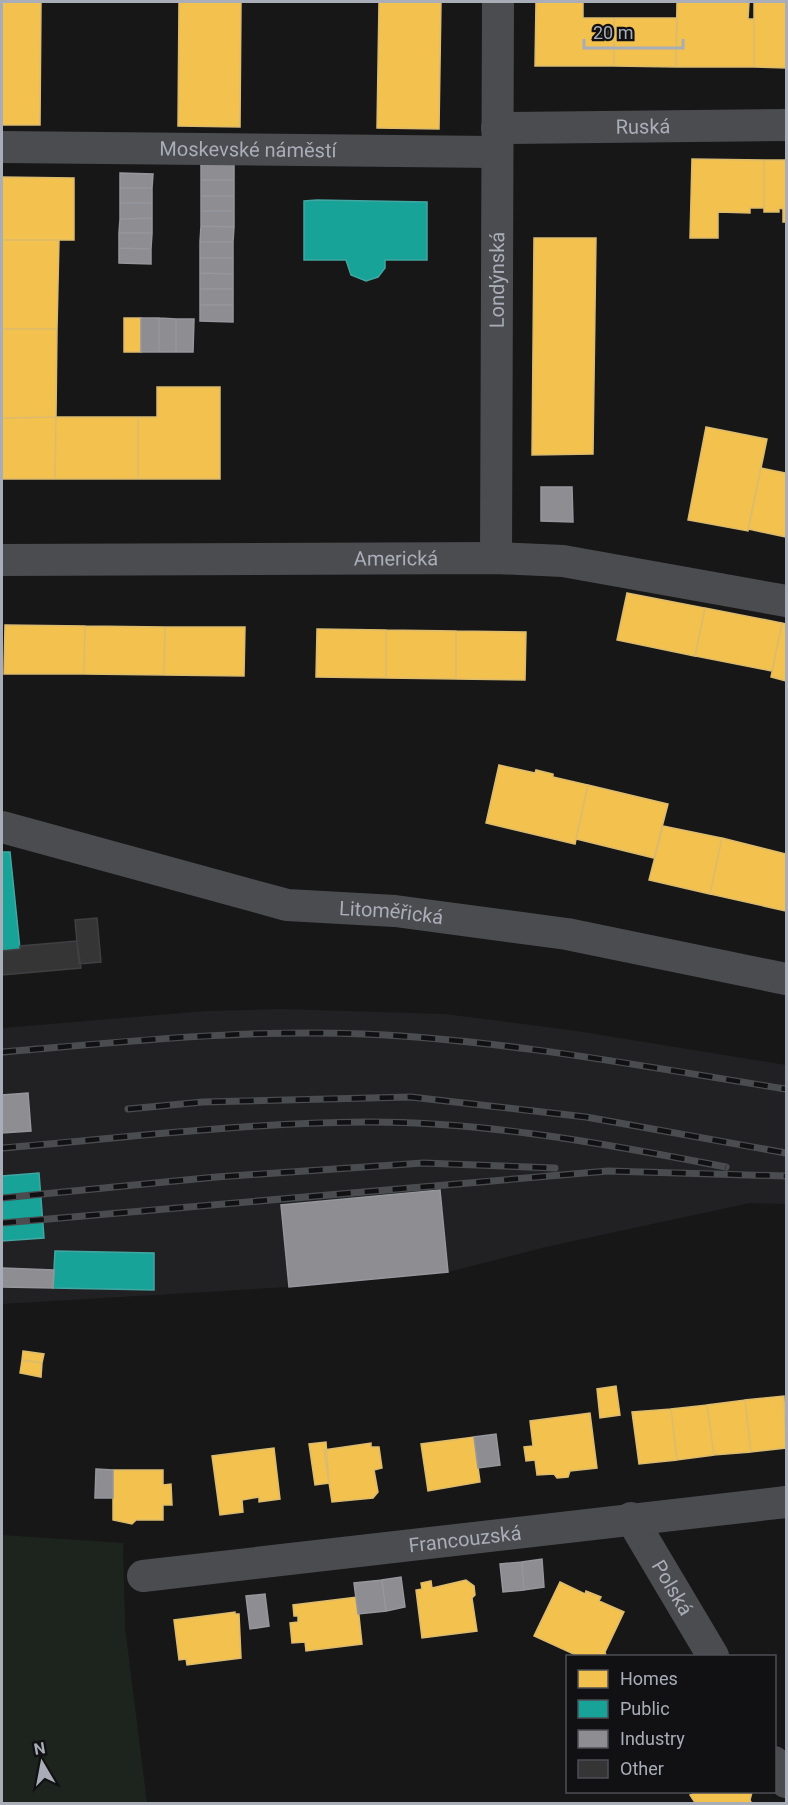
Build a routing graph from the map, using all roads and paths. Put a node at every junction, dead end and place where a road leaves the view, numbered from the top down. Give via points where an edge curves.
1 (498, 2) edge
2 (786, 125) edge
3 (496, 140) junction
4 (2, 147) edge
5 (496, 558) junction
6 (2, 560) edge
7 (786, 601) edge
8 (2, 826) edge
9 (786, 979) edge
10 (786, 1502) edge
11 (631, 1518) junction
12 (143, 1576) dead end
13 (712, 1655) edge
14 (776, 1765) edge
15 (786, 1782) edge

1 - 3 street, Londýnská
2 - 3 street, Ruská
3 - 4 street, Moskevské náměstí
3 - 5 street, Londýnská
5 - 6 street, Americká
5 - 7 street, Americká via 563,561
8 - 9 street, Litoměřická via 286,905 395,911 567,934
10 - 11 street, Francouzská
11 - 12 street, Francouzská
11 - 13 street, Polská
14 - 15 street

